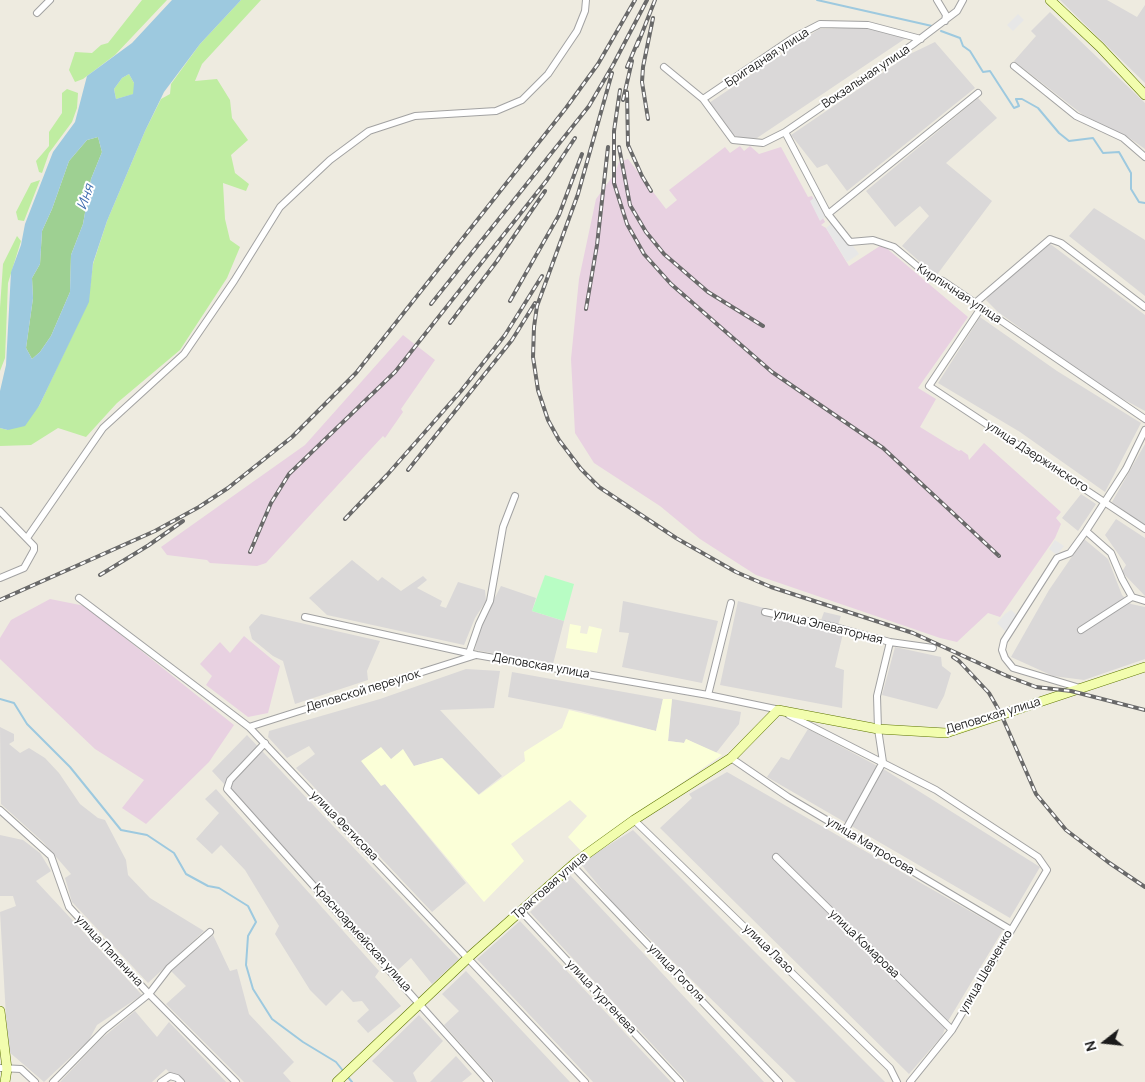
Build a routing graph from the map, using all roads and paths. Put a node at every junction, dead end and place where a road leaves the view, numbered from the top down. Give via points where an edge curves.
1 (50, 0) edge
2 (586, 0) edge
3 (937, 0) edge
4 (963, 0) edge
5 (1050, 0) edge
6 (37, 13) dead end
7 (945, 21) junction
8 (921, 39) junction
9 (1014, 66) dead end
10 (664, 67) dead end
11 (978, 93) dead end
12 (1145, 95) edge
13 (703, 99) junction
14 (785, 132) junction
15 (1145, 156) edge
16 (828, 214) junction
17 (974, 304) junction
18 (1145, 307) edge
19 (980, 308) junction
20 (1145, 419) edge
21 (1145, 430) edge
22 (515, 496) dead end
23 (1105, 501) junction
24 (0, 511) edge
25 (0, 519) edge
26 (1145, 529) edge
27 (20, 530) junction
28 (1086, 531) junction
29 (27, 538) junction
30 (0, 578) edge
31 (1132, 597) junction
32 (79, 598) dead end
33 (1145, 601) edge
34 (731, 603) dead end
35 (766, 612) dead end
36 (305, 618) dead end
37 (1081, 630) dead end
38 (890, 642) junction
39 (933, 648) dead end
40 (469, 653) junction
41 (478, 655) junction
42 (1145, 667) edge
43 (1080, 688) junction
44 (708, 695) junction
45 (778, 710) junction
46 (249, 727) junction
47 (878, 729) junction
48 (265, 743) junction
49 (731, 758) junction
50 (883, 762) junction
51 (0, 810) edge
52 (634, 820) junction
53 (845, 831) junction
54 (776, 857) dead end
55 (1038, 857) joint
56 (572, 865) junction
57 (522, 911) junction
58 (1011, 930) junction
59 (210, 932) dead end
60 (469, 957) junction
61 (149, 994) junction
62 (420, 1003) junction
63 (0, 1011) edge
64 (952, 1030) junction
65 (4, 1068) edge
66 (4, 1082) edge
67 (35, 1082) edge
68 (53, 1082) edge
69 (161, 1082) edge
70 (181, 1082) edge
71 (236, 1082) edge
72 (337, 1082) edge
73 (489, 1082) edge
74 (585, 1082) edge
75 (680, 1082) edge
76 (779, 1082) edge
77 (897, 1082) edge
78 (910, 1082) edge

1 - 6 street
2 - 29 street via 577,31 548,74 522,100 496,111 415,116 369,131 330,160 280,207 184,354 103,428
3 - 7 street via 946,15
4 - 7 street, Вокзальная улица via 957,11
5 - 12 street
7 - 8 street, Вокзальная улица
8 - 13 street, Бригадная улица via 868,25 820,24 793,38
8 - 14 street, Вокзальная улица
9 - 15 street via 1076,116 1123,138
10 - 13 street, Вокзальная улица
11 - 16 street
13 - 14 street, Вокзальная улица via 733,140 763,143
14 - 16 street, Кирпичная улица
16 - 17 street, Кирпичная улица via 850,242 886,242 920,270 943,281
17 - 18 street via 1050,239 1061,243
17 - 19 street, Кирпичная улица
19 - 20 street, Кирпичная улица
19 - 23 street, улица Дзержинского via 928,386
21 - 23 street via 1126,469
22 - 40 street via 503,526 490,601
23 - 26 street, улица Дзержинского
23 - 28 street
24 - 27 street
25 - 27 street
27 - 29 street
28 - 31 street via 1111,553
28 - 43 street via 1070,553 1058,558 1004,641 1002,650 1013,668
29 - 30 street via 34,550 24,568
31 - 33 street
31 - 37 street
32 - 46 street, улица Фетисова
34 - 44 street
35 - 38 street, улица Элеваторная via 835,626
36 - 40 street, Деповская улица
38 - 39 street, улица Элеваторная
38 - 47 street via 877,696
40 - 41 street, Деповская улица
41 - 44 street, Деповская улица
41 - 46 street, Деповской переулок
42 - 43 street, Деповская улица
43 - 47 street, Деповская улица via 946,732
44 - 45 street, Деповская улица
45 - 47 street, Деповская улица
45 - 49 street, Трактовая улица
45 - 50 street, Деповская улица
46 - 48 street, улица Фетисова
47 - 50 street
48 - 60 street, улица Фетисова
48 - 62 street, Красноармейская улица via 230,780 227,789
49 - 52 street, Трактовая улица
49 - 53 street, улица Матросова
50 - 53 street
50 - 55 street, Деповская улица via 936,790
51 - 61 street, улица Папанина via 51,856 69,907
52 - 56 street, Трактовая улица
52 - 77 street, улица Лазо via 890,1068
53 - 58 street, улица Матросова
54 - 64 street, улица Комарова
55 - 58 street, улица Шевченко via 1047,870
56 - 57 street, Трактовая улица
56 - 76 street, улица Гоголя
57 - 60 street, Трактовая улица
57 - 75 street, улица Тургенева
58 - 64 street, улица Шевченко
59 - 61 street via 169,968
60 - 62 street, Трактовая улица
60 - 74 street, улица Фетисова
61 - 68 street via 104,1030
61 - 71 street, улица Папанина
62 - 72 street, Трактовая улица
62 - 73 street, Красноармейская улица
63 - 65 street
64 - 78 street, улица Шевченко
65 - 66 street
65 - 67 street via 22,1069
69 - 70 street via 170,1076

